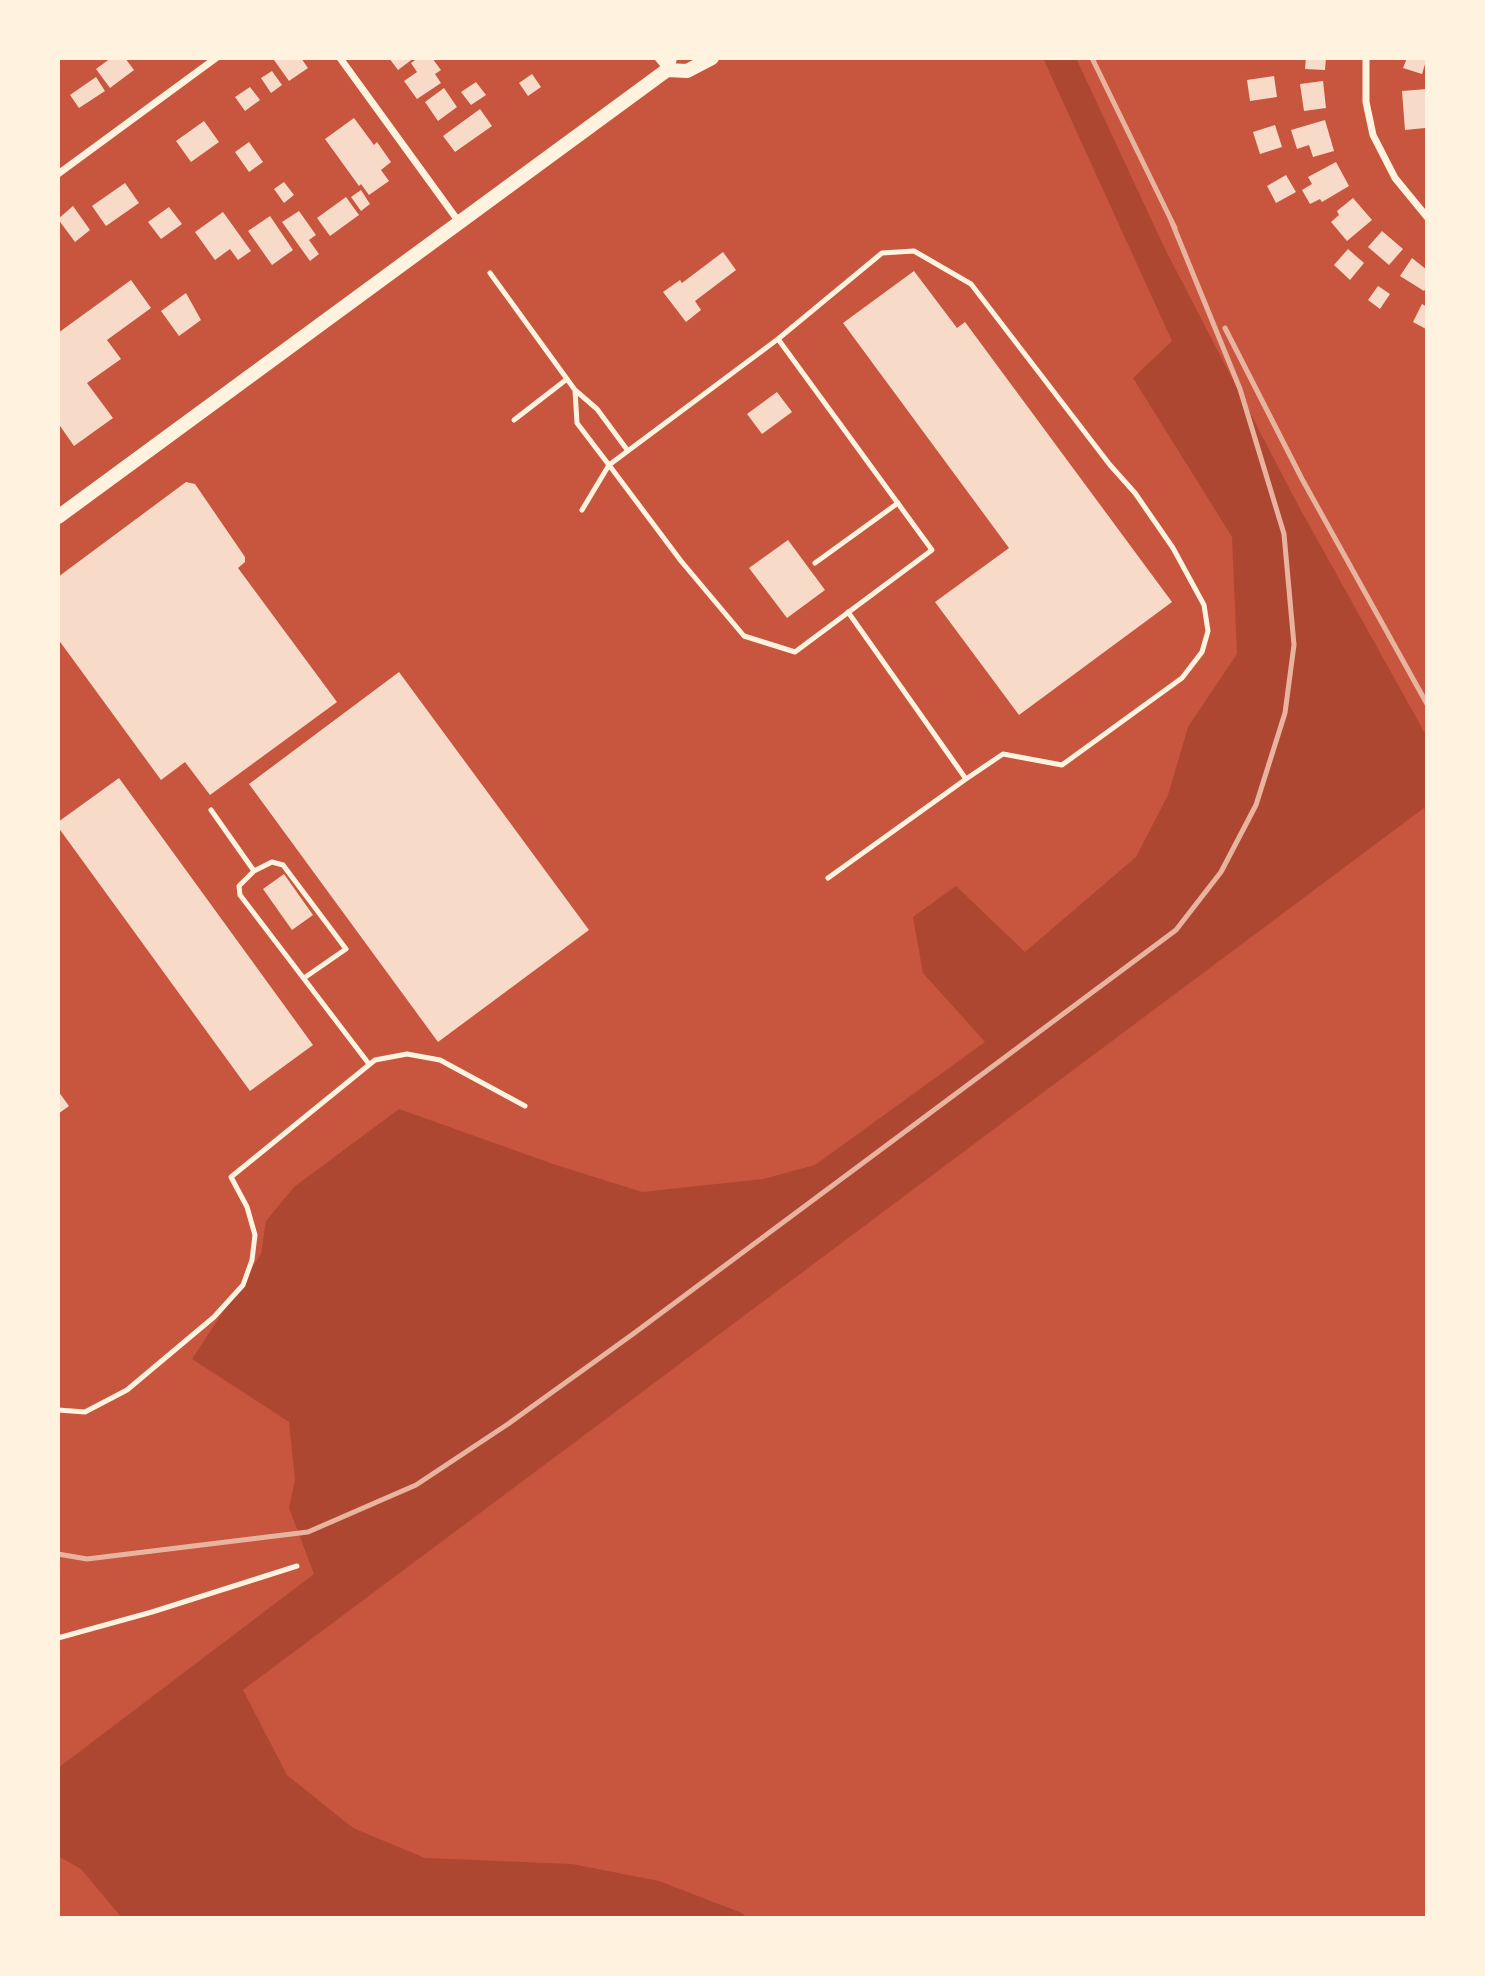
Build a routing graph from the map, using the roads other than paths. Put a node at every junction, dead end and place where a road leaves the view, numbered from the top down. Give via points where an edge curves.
1 (216, 58) edge
2 (340, 58) edge
3 (658, 58) edge
4 (712, 58) edge
5 (1366, 58) edge
6 (669, 64) edge
7 (58, 174) edge
8 (1427, 217) edge
9 (459, 222) junction
10 (490, 273) dead end
11 (778, 339) junction
12 (567, 379) junction
13 (575, 390) junction
14 (514, 420) dead end
15 (628, 451) junction
16 (609, 465) junction
17 (898, 503) junction
18 (582, 510) dead end
19 (58, 517) edge
20 (816, 563) dead end
21 (848, 612) junction
22 (966, 779) junction
23 (211, 810) dead end
24 (254, 871) junction
25 (828, 878) dead end
26 (304, 978) junction
27 (369, 1064) junction
28 (525, 1106) dead end
29 (58, 1410) edge
30 (296, 1566) dead end
31 (58, 1638) edge

1 - 7 street
2 - 9 street
3 - 6 street
4 - 6 main road via 687,71
5 - 8 street via 1366,102 1373,135 1395,178
6 - 9 main road
9 - 19 main road
10 - 12 lane
11 - 15 lane
11 - 17 lane
11 - 22 lane via 882,254 914,251 971,284 1135,493 1173,548 1204,605 1208,631 1202,652 1182,678 1062,765 1003,754
12 - 13 lane
12 - 14 lane
13 - 15 lane via 597,409
13 - 16 lane via 577,423
15 - 16 lane
16 - 18 lane
16 - 21 lane via 744,636 795,652
17 - 20 lane
17 - 21 lane via 932,550
21 - 22 lane
22 - 25 lane
23 - 24 lane
24 - 26 lane via 239,886 240,895
24 - 26 lane via 272,862 283,865 346,948
26 - 27 lane
27 - 28 lane via 407,1054 440,1060
27 - 29 lane via 231,1177 255,1235 243,1285 229,1301 127,1390 85,1412
30 - 31 lane

